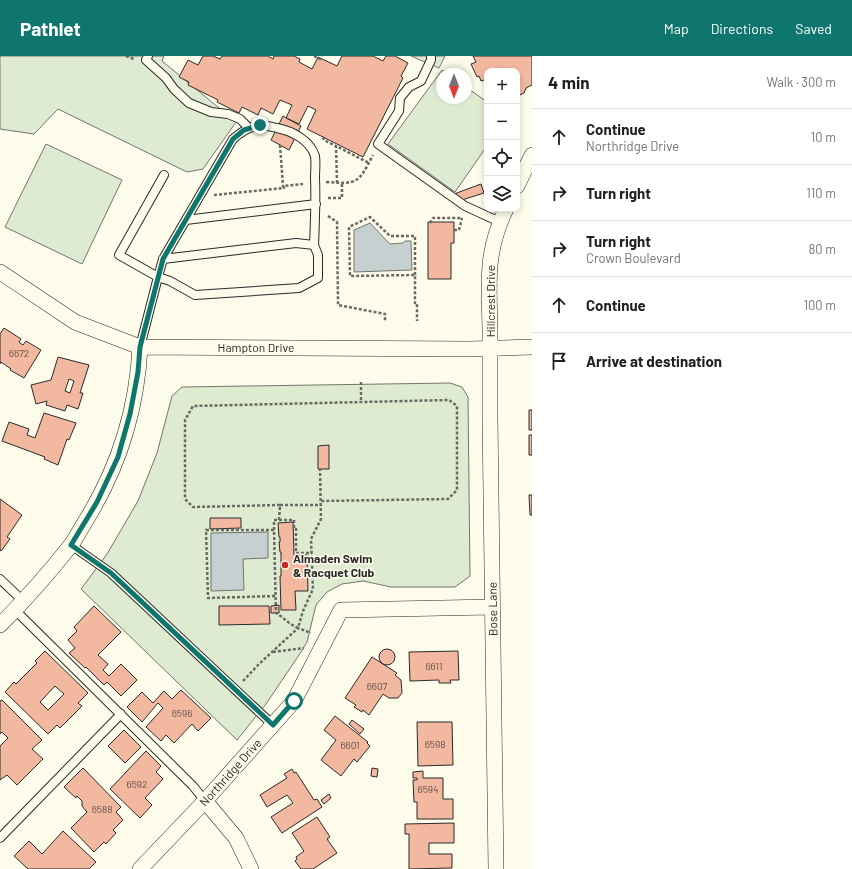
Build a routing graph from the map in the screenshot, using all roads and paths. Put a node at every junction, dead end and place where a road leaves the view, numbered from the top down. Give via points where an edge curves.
1 (148, 56) edge
2 (314, 56) edge
3 (322, 56) edge
4 (431, 56) edge
5 (249, 128) junction
6 (323, 138) dead end
7 (378, 144) junction
8 (280, 145) dead end
9 (336, 146) junction
10 (532, 155) edge
11 (369, 163) junction
12 (164, 175) dead end
13 (520, 180) edge
14 (316, 183) junction
15 (337, 183) junction
16 (342, 183) junction
17 (283, 186) junction
18 (199, 197) junction
19 (325, 198) dead end
20 (316, 204) junction
21 (465, 206) junction
22 (503, 216) edge
23 (462, 218) junction
24 (186, 220) junction
25 (430, 223) dead end
26 (454, 230) dead end
27 (314, 245) junction
28 (163, 259) junction
29 (0, 272) edge
30 (415, 275) junction
31 (158, 277) junction
32 (416, 321) dead end
33 (140, 347) junction
34 (532, 347) edge
35 (490, 348) junction
36 (361, 382) dead end
37 (361, 402) junction
38 (320, 469) dead end
39 (321, 501) junction
40 (280, 505) junction
41 (321, 505) junction
42 (279, 520) junction
43 (274, 530) junction
44 (71, 545) junction
45 (312, 553) junction
46 (0, 580) edge
47 (276, 596) junction
48 (19, 606) junction
49 (492, 607) junction
50 (0, 625) edge
51 (298, 628) junction
52 (311, 633) dead end
53 (306, 647) dead end
54 (272, 652) junction
55 (235, 690) junction
56 (121, 714) junction
57 (273, 725) junction
58 (205, 801) junction
59 (0, 838) edge
60 (140, 869) edge
61 (250, 869) edge
62 (496, 869) edge

1 - 5 lane via 146,60 189,103 211,112 228,114 240,119
2 - 3 path via 320,59
4 - 7 lane via 421,81 409,87 400,98 398,111
5 - 14 lane via 260,125 278,128 298,136 309,145 315,156
5 - 18 lane via 233,139
6 - 9 path
7 - 11 path
7 - 21 lane
8 - 17 path
9 - 11 path
9 - 15 path
10 - 13 street
11 - 16 path via 356,181
12 - 31 lane via 119,255
14 - 15 path
14 - 17 path
14 - 20 lane
15 - 16 path
16 - 19 path via 342,198
17 - 18 path via 284,188
18 - 24 lane
20 - 24 lane
20 - 27 lane
21 - 22 lane
21 - 23 path
22 - 35 street, Hillcrest Drive via 493,241 488,276
23 - 25 path via 433,218
23 - 26 path via 459,230
24 - 28 lane
27 - 28 lane via 296,243
27 - 31 lane via 318,255 318,278 299,288 195,295
28 - 31 lane
29 - 33 street, Hampton Drive via 75,322
30 - 30 path via 350,276 349,227 370,216 390,236 415,236
30 - 32 path
31 - 33 lane
33 - 35 street, Hampton Drive
33 - 44 street via 132,407 118,457 97,502
34 - 35 street, Hampton Drive
35 - 49 street, Bose Lane
36 - 37 path
37 - 39 path via 449,400 457,406 457,490 448,499
37 - 40 path via 193,406 185,420 185,499 192,507
38 - 39 path
39 - 41 path
40 - 41 path
40 - 42 path
41 - 45 path via 321,518 312,539
42 - 43 path via 274,520
42 - 45 path via 294,520 296,553
43 - 47 path
43 - 47 path via 206,530 208,598
44 - 48 street
44 - 55 lane via 111,573
45 - 51 path via 313,589
46 - 48 lane
47 - 51 path via 276,613
48 - 50 street
48 - 56 lane
49 - 57 street, Northridge Drive via 341,610 294,701
49 - 62 street, Bose Lane
51 - 52 path
51 - 54 path
53 - 54 path
54 - 55 path
55 - 57 lane
56 - 58 lane
56 - 59 lane
57 - 58 street, Northridge Drive
58 - 60 street, Northridge Drive
58 - 61 street via 236,838

